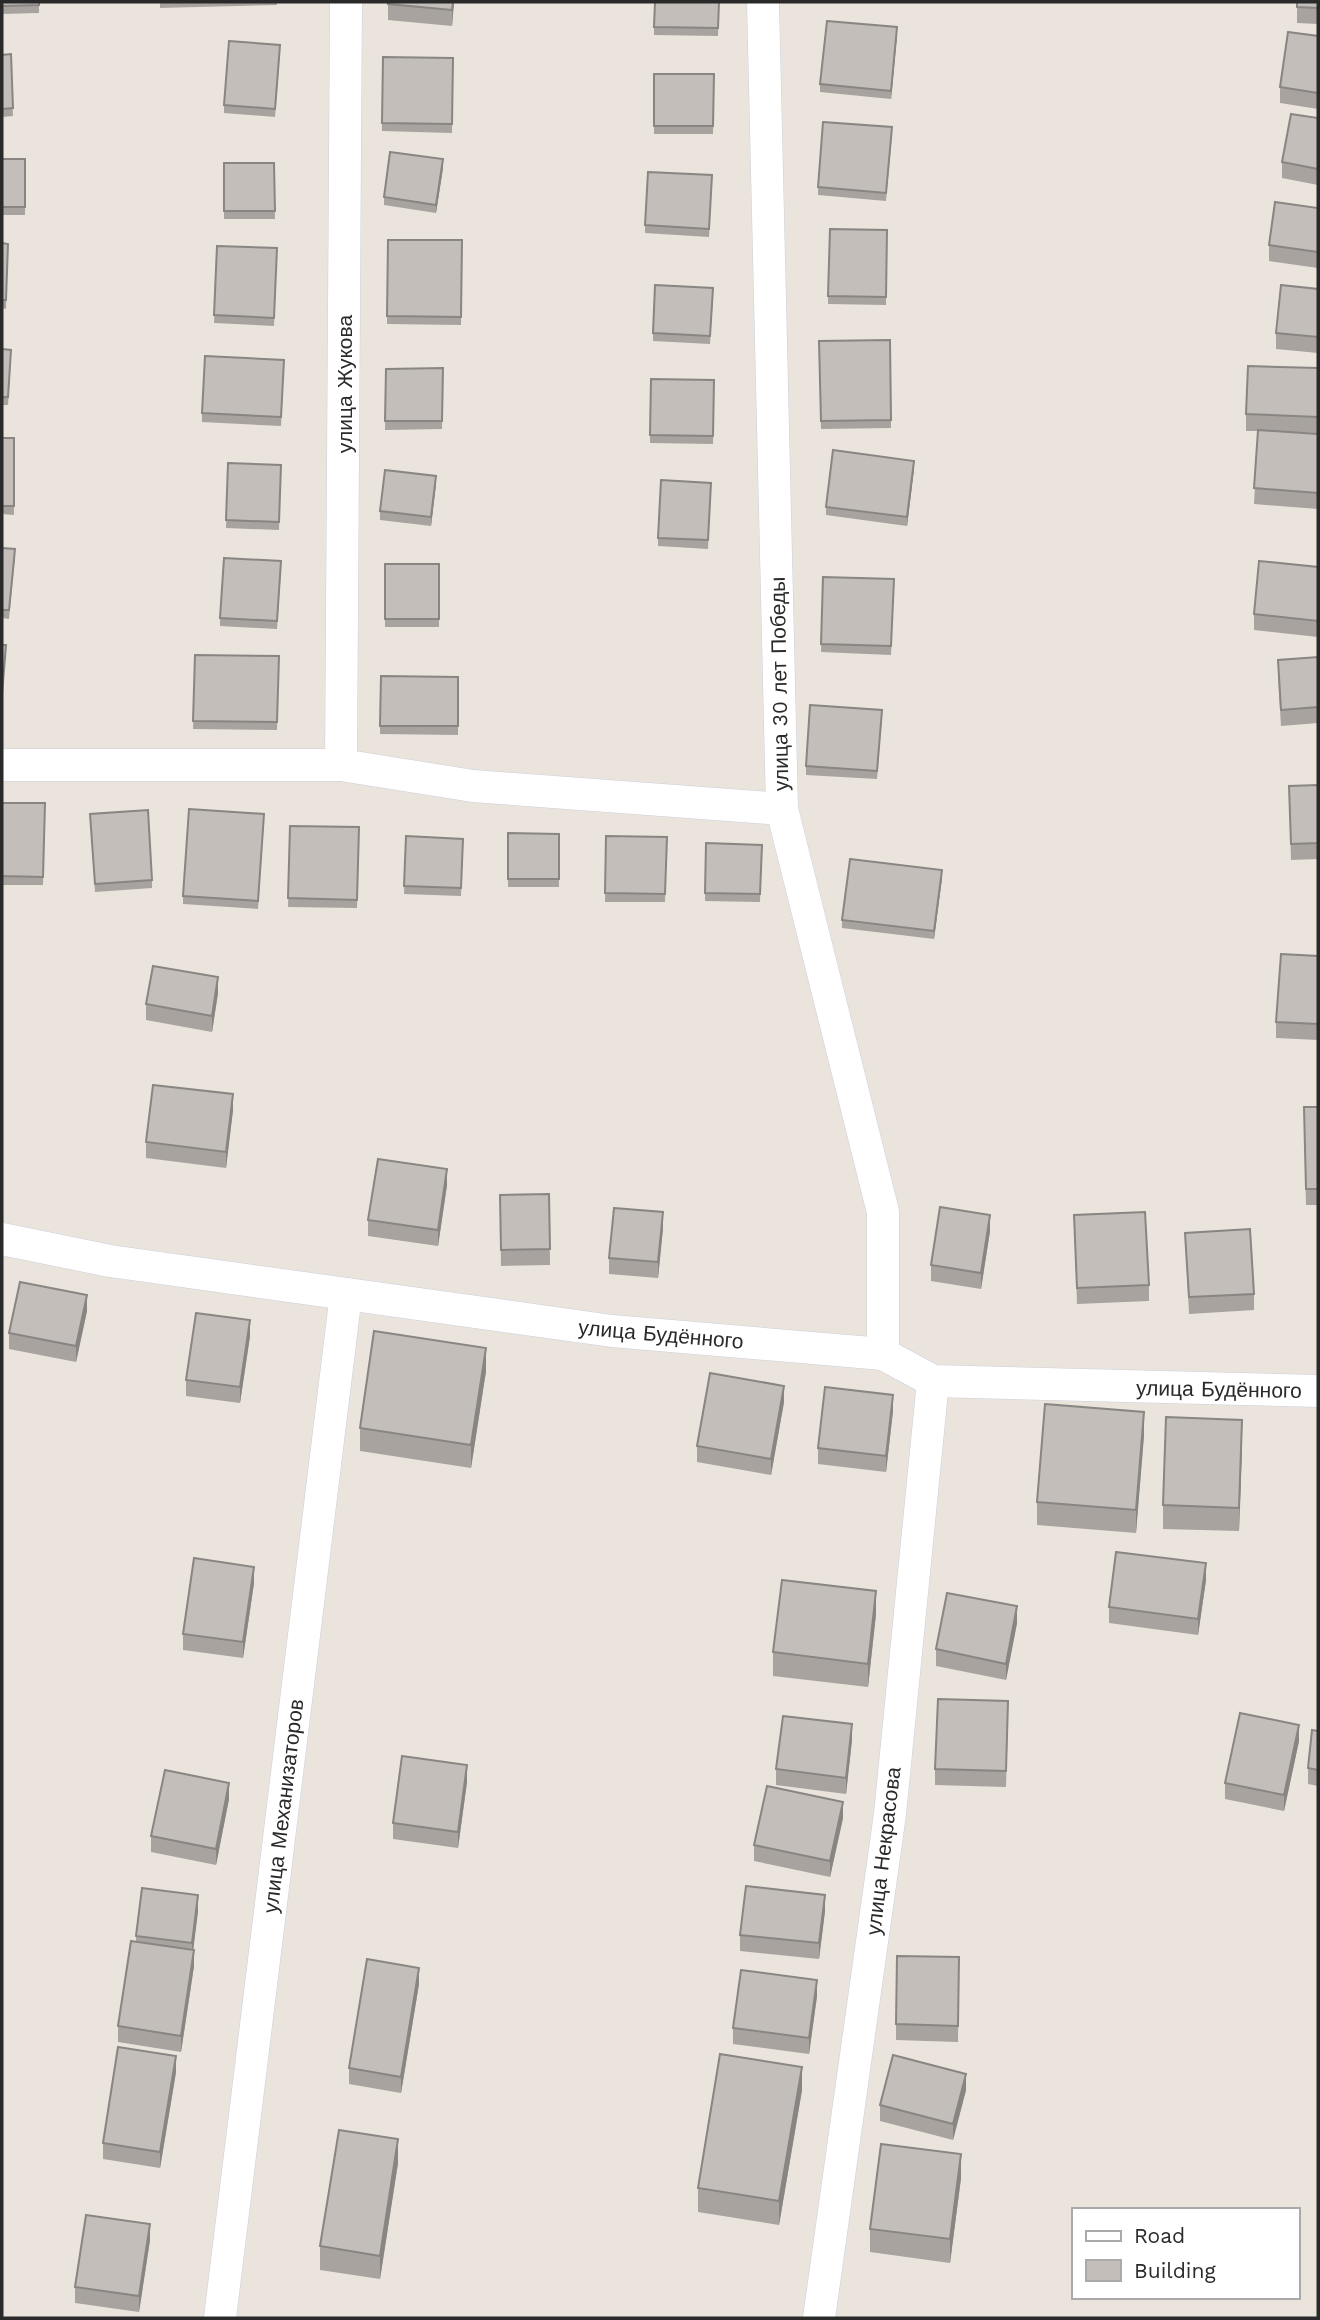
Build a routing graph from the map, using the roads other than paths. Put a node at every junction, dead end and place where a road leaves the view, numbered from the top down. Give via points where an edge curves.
1 (346, 2) edge
2 (764, 2) edge
3 (2, 765) edge
4 (341, 765) junction
5 (782, 809) junction
6 (2, 1239) edge
7 (346, 1294) junction
8 (883, 1353) junction
9 (933, 1381) junction
10 (1318, 1391) edge
11 (219, 2318) edge
12 (819, 2318) edge

1 - 4 street, улица Жукова
2 - 5 street, улица 30 лет Победы
3 - 4 street
4 - 5 street via 473,786
5 - 8 street, улица 30 лет Победы via 883,1212
6 - 7 street, улица Будённого via 110,1261
7 - 8 street, улица Будённого via 612,1331
7 - 11 street, улица Механизаторов
8 - 9 street, улица Будённого
9 - 10 street, улица Будённого
9 - 12 street, улица Некрасова via 890,1814

